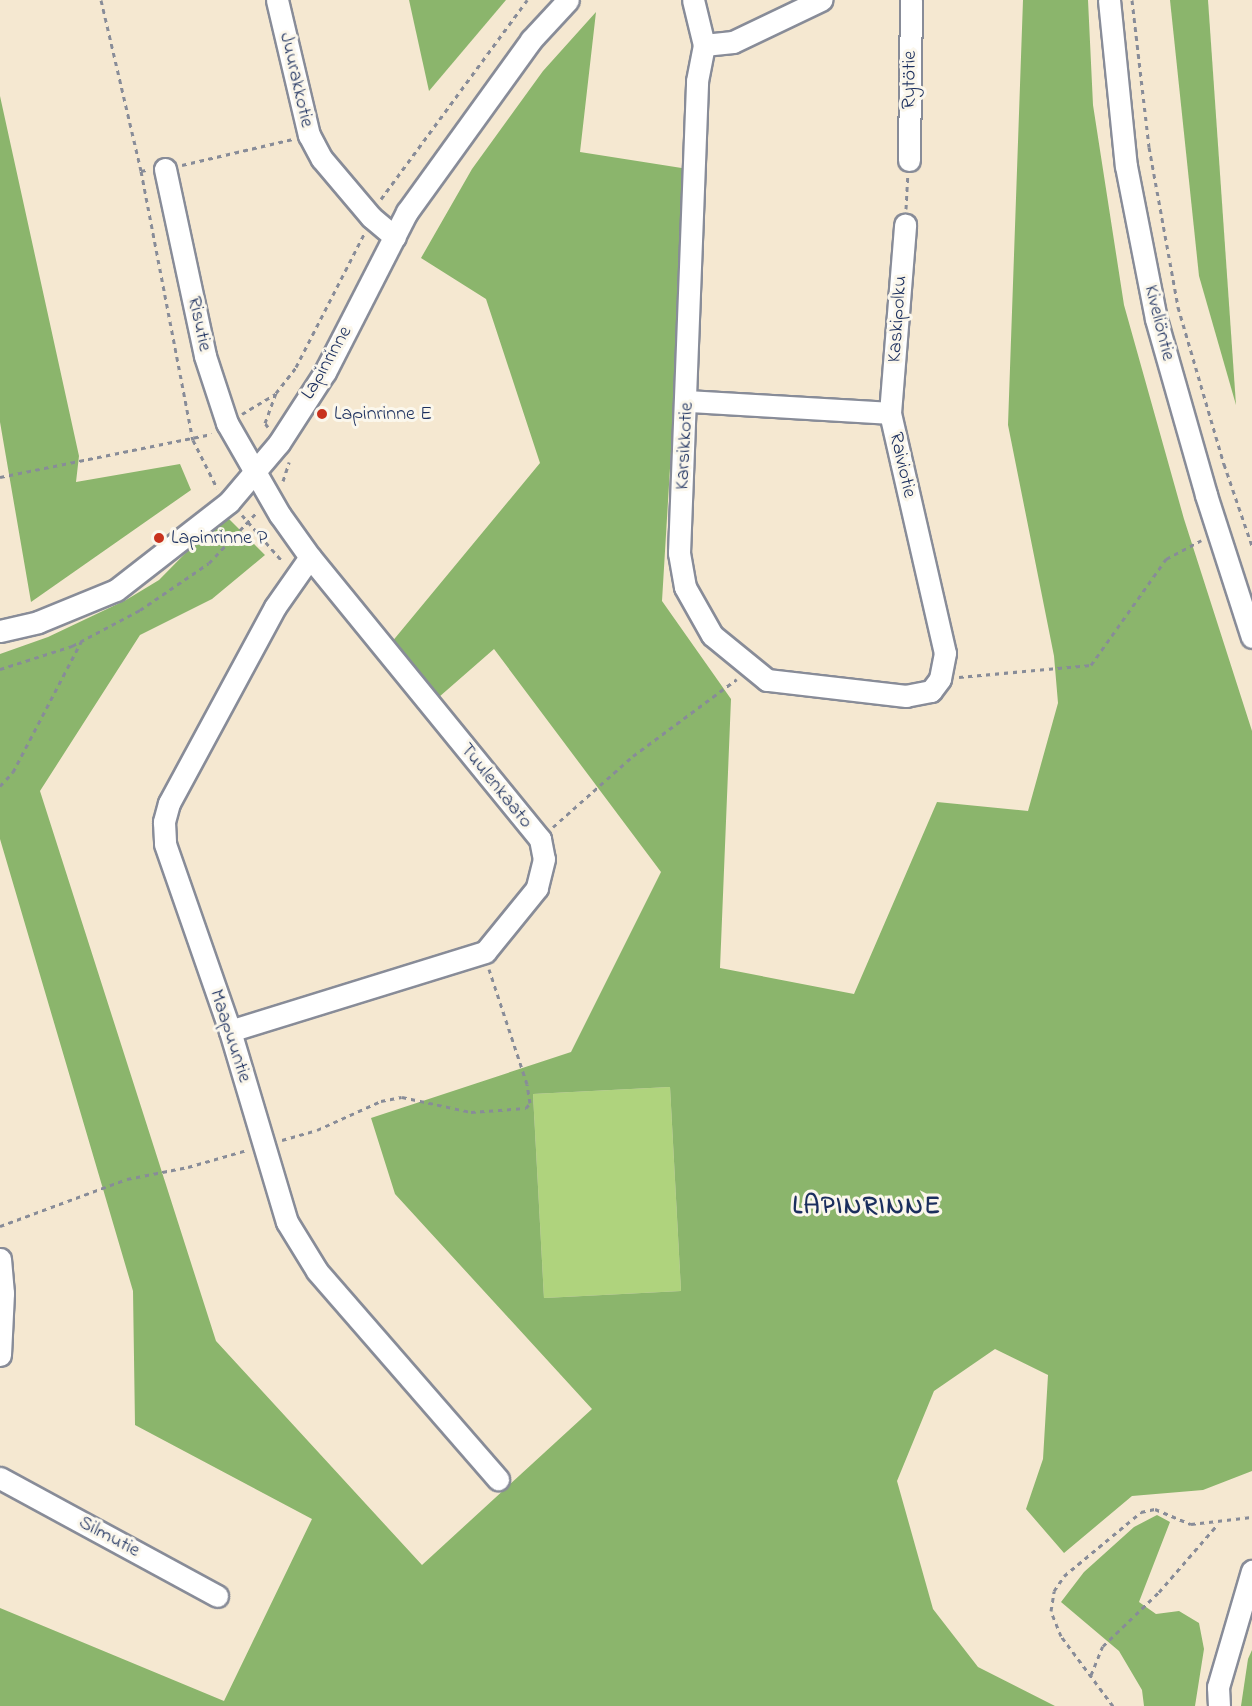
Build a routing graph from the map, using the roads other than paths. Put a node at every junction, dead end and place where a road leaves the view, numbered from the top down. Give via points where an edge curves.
1 (278, 0) edge
2 (568, 0) edge
3 (693, 0) edge
4 (821, 0) edge
5 (911, 0) edge
6 (1109, 0) edge
7 (704, 45) junction
8 (909, 160) road end
9 (165, 169) road end
10 (905, 225) road end
11 (395, 237) junction
12 (688, 401) junction
13 (890, 413) junction
14 (255, 472) junction
15 (310, 557) junction
16 (0, 632) edge
17 (1252, 637) edge
18 (940, 679) joint
19 (230, 1031) junction
20 (0, 1259) edge
21 (0, 1355) edge
22 (0, 1478) edge
23 (498, 1479) dead end
24 (1252, 1571) edge
25 (217, 1596) dead end
26 (1219, 1706) edge

1 - 11 street, Juurakkotie via 309,135 322,159 371,217
2 - 11 street, Lapinrinne via 531,40 407,212
3 - 7 street, Karsikkotie
4 - 7 street via 733,42
5 - 8 street, Rytötie
6 - 17 street, Kiveliöntie via 1126,166 1156,319
7 - 12 street, Karsikkotie via 697,81
9 - 14 street, Risutie via 205,356 228,423
10 - 13 street, Kaskipolku
11 - 14 street, Lapinrinne via 325,372 279,443
12 - 13 street, Raiviotie
12 - 18 street, Karsikkotie via 679,553 685,587 712,635 767,680 906,696 931,691
13 - 18 street, Raiviotie via 945,653
14 - 15 street, Tuulenkaato
14 - 16 street, Lapinrinne via 229,502 185,540 116,590 38,622
15 - 19 street, Maapuuntie via 274,607 169,803 164,822 170,866
15 - 19 street, Tuulenkaato via 540,839 544,859 537,888 485,952
19 - 23 street, Maapuuntie via 287,1222 317,1271
20 - 21 street
22 - 25 street, Silmutie
24 - 26 street via 1218,1687

